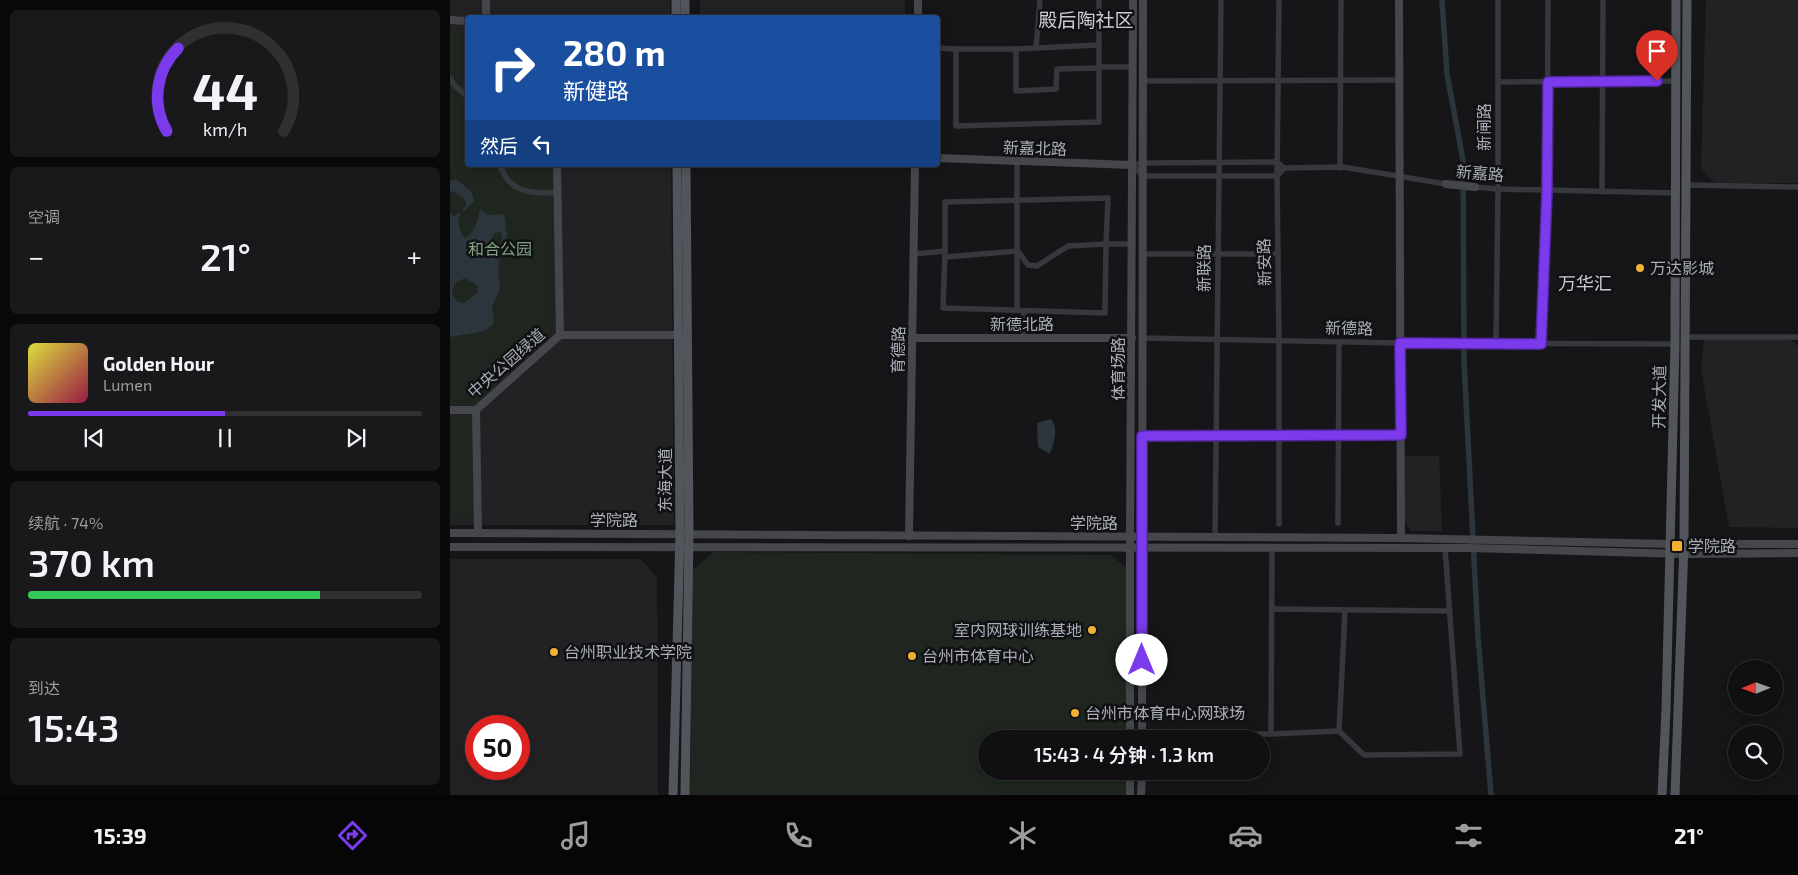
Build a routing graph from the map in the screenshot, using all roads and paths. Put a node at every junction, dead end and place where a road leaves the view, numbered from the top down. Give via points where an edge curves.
1 (486, 0) edge
2 (676, 0) edge
3 (685, 0) edge
4 (918, 0) edge
5 (1040, 0) edge
6 (1099, 0) edge
7 (1133, 0) edge
8 (1143, 0) edge
9 (1221, 0) edge
10 (1279, 0) edge
11 (1341, 0) edge
12 (1399, 0) edge
13 (1498, 0) edge
14 (1548, 0) edge
15 (1602, 0) edge
16 (1676, 0) edge
17 (1687, 0) edge
18 (486, 15) edge
19 (676, 15) edge
20 (685, 15) edge
21 (918, 15) edge
22 (450, 20) edge
23 (465, 21) edge
24 (1098, 45) junction
25 (940, 48) edge
26 (1036, 48) junction
27 (956, 49) junction
28 (1016, 49) junction
29 (1099, 67) junction
30 (1133, 67) junction
31 (450, 78) edge
32 (1399, 80) junction
33 (1143, 81) junction
34 (1219, 81) junction
35 (1278, 81) junction
36 (1341, 81) junction
37 (1675, 81) junction
38 (1498, 82) junction
39 (1548, 82) junction
40 (1602, 82) junction
41 (465, 94) edge
42 (940, 158) edge
43 (1017, 161) junction
44 (1219, 162) junction
45 (1277, 162) junction
46 (1143, 163) junction
47 (1132, 165) junction
48 (501, 167) edge
49 (556, 167) edge
50 (677, 167) edge
51 (686, 167) edge
52 (915, 167) edge
53 (1284, 168) junction
54 (1340, 168) junction
55 (1143, 176) junction
56 (1218, 176) junction
57 (1277, 176) junction
58 (1400, 177) junction
59 (1446, 184) joint
60 (1686, 185) junction
61 (1475, 187) joint
62 (1798, 187) edge
63 (1498, 189) junction
64 (1547, 191) junction
65 (1602, 192) junction
66 (557, 193) junction
67 (1675, 193) junction
68 (1018, 200) junction
69 (1106, 244) junction
70 (1132, 244) junction
71 (1018, 251) junction
72 (914, 254) junction
73 (945, 254) junction
74 (1143, 254) junction
75 (1218, 254) junction
76 (1278, 254) junction
77 (1017, 310) junction
78 (1024, 311) junction
79 (560, 335) junction
80 (678, 335) junction
81 (1686, 337) dead end
82 (1798, 337) edge
83 (912, 338) junction
84 (1024, 338) junction
85 (1132, 338) junction
86 (1142, 338) junction
87 (1218, 339) junction
88 (1279, 341) junction
89 (1339, 342) junction
90 (1400, 343) junction
91 (1496, 344) junction
92 (1541, 344) junction
93 (1675, 344) junction
94 (450, 410) edge
95 (476, 410) junction
96 (1216, 435) junction
97 (1280, 435) junction
98 (1339, 435) junction
99 (1401, 435) junction
100 (1142, 436) junction
101 (1338, 523) dead end
102 (1280, 524) dead end
103 (450, 533) edge
104 (478, 533) junction
105 (684, 534) junction
106 (909, 536) junction
107 (1130, 537) junction
108 (1142, 537) junction
109 (1215, 537) junction
110 (1401, 538) junction
111 (1684, 544) junction
112 (1798, 544) edge
113 (450, 546) edge
114 (684, 547) junction
115 (1131, 548) junction
116 (1142, 548) junction
117 (1272, 548) junction
118 (1445, 548) junction
119 (1670, 549) junction
120 (1798, 553) edge
121 (1684, 554) junction
122 (1272, 609) junction
123 (1345, 611) junction
124 (1450, 611) junction
125 (1130, 730) edge
126 (1142, 730) edge
127 (1339, 731) junction
128 (1271, 734) joint
129 (1130, 780) edge
130 (1142, 780) edge
131 (673, 795) edge
132 (685, 795) edge
133 (1130, 795) edge
134 (1142, 795) edge
135 (1662, 795) edge
136 (1675, 795) edge

1 - 18 main road
2 - 19 main road
3 - 20 main road
4 - 21 main road
5 - 26 street
6 - 24 street
7 - 30 main road, 体育场路
8 - 33 main road
9 - 34 street, 新联路
10 - 35 street, 新安路
11 - 36 street
12 - 32 main road
13 - 38 street, 新闸路
14 - 39 street
15 - 40 street
16 - 37 main road, 开发大道
17 - 60 main road, 开发大道
22 - 23 main road
24 - 26 street
24 - 29 street
25 - 27 street
26 - 28 street
27 - 28 street
27 - 29 street via 956,126 1099,122
28 - 29 street via 1016,91 1056,89 1057,69
29 - 30 street
30 - 47 main road, 体育场路
31 - 41 street
32 - 36 street
32 - 58 main road
33 - 34 street
33 - 46 main road
34 - 35 street
34 - 44 street, 新联路
35 - 36 street
35 - 45 street, 新安路
36 - 54 street
37 - 40 street
37 - 67 main road, 开发大道
38 - 39 street
38 - 63 street, 新闸路
39 - 40 street
39 - 64 street
40 - 65 street
42 - 43 main road, 新嘉北路
43 - 47 main road, 新嘉北路
43 - 68 street
44 - 45 street
44 - 46 street
44 - 56 street, 新联路
45 - 53 street
45 - 57 street, 新安路
46 - 47 street
46 - 55 main road
47 - 55 street
47 - 70 main road, 体育场路
48 - 66 street via 511,184 532,193
49 - 66 main road, 中央公园绿道
50 - 80 main road, 东海大道
51 - 105 main road, 东海大道
52 - 72 main road, 育德路
53 - 54 street, 新嘉路
53 - 57 street
54 - 58 street, 新嘉路
55 - 56 street
55 - 74 main road
56 - 57 street
56 - 75 street, 新联路
57 - 76 street, 新安路
58 - 59 street, 新嘉路
58 - 90 main road
59 - 61 main road, 新嘉路
60 - 62 street
60 - 111 main road, 开发大道
61 - 63 street, 新嘉路
63 - 64 street, 新嘉路
63 - 91 street, 新闸路
64 - 65 street, 新嘉路
64 - 92 street
65 - 67 street, 新嘉路
66 - 79 main road, 中央公园绿道
67 - 93 main road, 开发大道
68 - 69 street via 1108,198
68 - 71 street
68 - 73 street via 945,202
69 - 70 street
69 - 71 street via 1068,246 1037,266 1028,265
69 - 78 street via 1105,313
70 - 85 main road, 体育场路
71 - 73 street
71 - 77 street
72 - 73 street
72 - 83 main road, 育德路
73 - 77 street via 943,308
74 - 75 street
74 - 86 main road
75 - 76 street
75 - 87 street, 新联路
76 - 88 street, 新安路
77 - 78 street
78 - 84 street
79 - 80 main road
79 - 95 main road, 中央公园绿道
80 - 105 main road, 东海大道
81 - 82 street
83 - 84 main road, 新德北路
83 - 106 main road, 育德路
84 - 85 main road, 新德北路
85 - 107 main road, 体育场路
86 - 87 street, 新德路
86 - 100 main road
87 - 88 street, 新德路
87 - 96 street, 新联路
88 - 89 street, 新德路
88 - 97 street, 新安路
89 - 90 street, 新德路
89 - 98 street
90 - 91 street, 新德路
90 - 99 main road
91 - 92 street, 新德路
92 - 93 street, 新德路
93 - 119 main road, 开发大道
94 - 95 main road, 中央公园绿道
95 - 104 main road
96 - 97 street
96 - 100 street
96 - 109 street, 新联路
97 - 98 street
97 - 102 street, 新安路
98 - 99 street
98 - 101 street
99 - 110 main road
100 - 108 main road
103 - 104 main road, 学院路
104 - 105 main road, 学院路
105 - 106 main road, 学院路
105 - 114 main road, 东海大道
106 - 107 main road, 学院路
107 - 108 main road, 学院路
107 - 115 main road, 体育场路
108 - 109 main road, 学院路
108 - 116 main road
109 - 110 main road, 学院路
110 - 119 main road, 学院路
111 - 112 main road, 学院路
111 - 119 main road, 学院路
111 - 121 main road, 开发大道
113 - 114 main road, 学院路
114 - 115 main road, 学院路
114 - 131 main road, 东海大道
114 - 132 main road, 东海大道
115 - 116 main road, 学院路
115 - 125 main road, 体育场路
116 - 117 main road, 学院路
116 - 126 main road
117 - 118 main road, 学院路
117 - 122 street
118 - 119 main road, 学院路
118 - 124 street
119 - 121 main road, 学院路
119 - 135 main road, 开发大道
120 - 121 main road, 学院路
121 - 136 main road, 开发大道
122 - 123 street
122 - 128 street
123 - 124 street
123 - 127 street
124 - 127 street via 1460,754 1364,755
127 - 128 street
129 - 133 main road
130 - 134 main road

